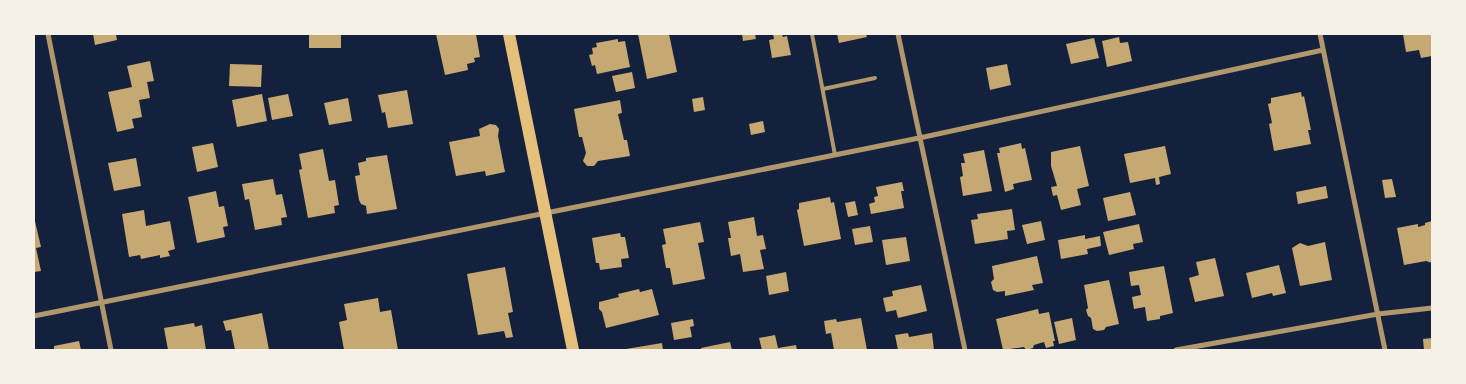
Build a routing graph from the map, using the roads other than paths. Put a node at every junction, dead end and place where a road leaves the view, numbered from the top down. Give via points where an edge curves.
1 (48, 34) edge
2 (509, 34) edge
3 (812, 34) edge
4 (898, 34) edge
5 (1320, 34) edge
6 (1323, 50) junction
7 (875, 78) dead end
8 (823, 89) junction
9 (920, 138) junction
10 (835, 155) junction
11 (545, 214) junction
12 (102, 303) junction
13 (1432, 308) edge
14 (1378, 314) junction
15 (34, 316) edge
16 (111, 350) edge
17 (573, 350) edge
18 (964, 350) edge
19 (1176, 350) edge
20 (1385, 350) edge

1 - 12 street
2 - 11 main road
3 - 8 lane
4 - 9 street
5 - 6 street
6 - 9 street
6 - 14 street
7 - 8 lane
8 - 10 lane
9 - 10 street
9 - 18 street
10 - 11 street
11 - 12 street
11 - 17 main road
12 - 15 street
12 - 16 street
13 - 14 street
14 - 19 street
14 - 20 street

